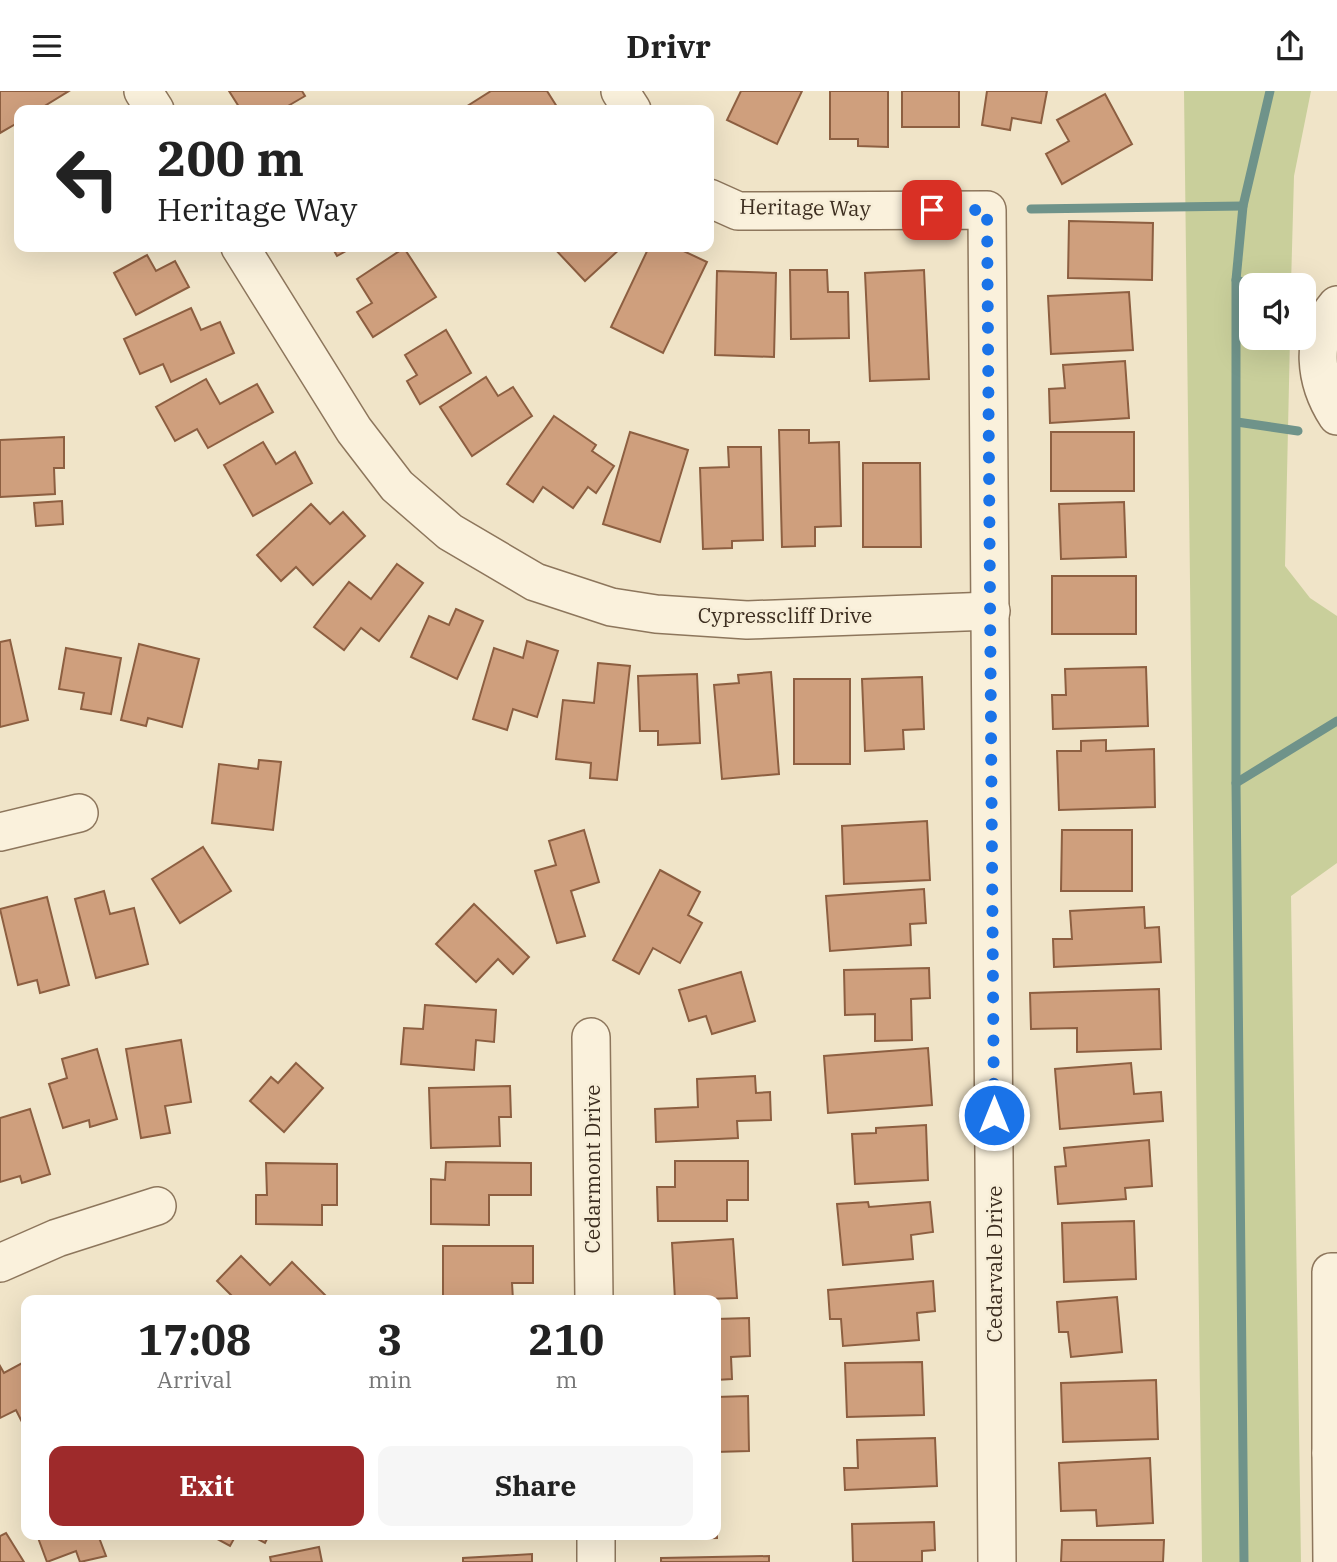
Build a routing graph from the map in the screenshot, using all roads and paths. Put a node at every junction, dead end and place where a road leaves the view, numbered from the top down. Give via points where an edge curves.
1 (714, 200) edge
2 (987, 210) joint
3 (243, 252) edge
4 (1337, 305) edge
5 (1337, 416) edge
6 (990, 611) junction
7 (79, 813) dead end
8 (0, 832) edge
9 (592, 1037) dead end
10 (157, 1206) dead end
11 (0, 1263) edge
12 (1337, 1272) edge
13 (594, 1295) edge
14 (1334, 1453) edge
15 (596, 1540) edge
16 (596, 1562) edge
17 (997, 1562) edge
18 (1332, 1562) edge

1 - 2 street, Heritage Way via 738,211
2 - 6 street, Cedarvale Drive
3 - 6 street, Cypresscliff Drive via 354,430 397,486 450,532 535,582 611,607 747,620
4 - 5 street via 1325,322 1318,352 1321,386
6 - 17 street, Cedarvale Drive
7 - 8 street
9 - 13 street, Cedarmont Drive
10 - 11 street via 57,1238
12 - 14 street via 1332,1272
14 - 18 street
15 - 16 street

